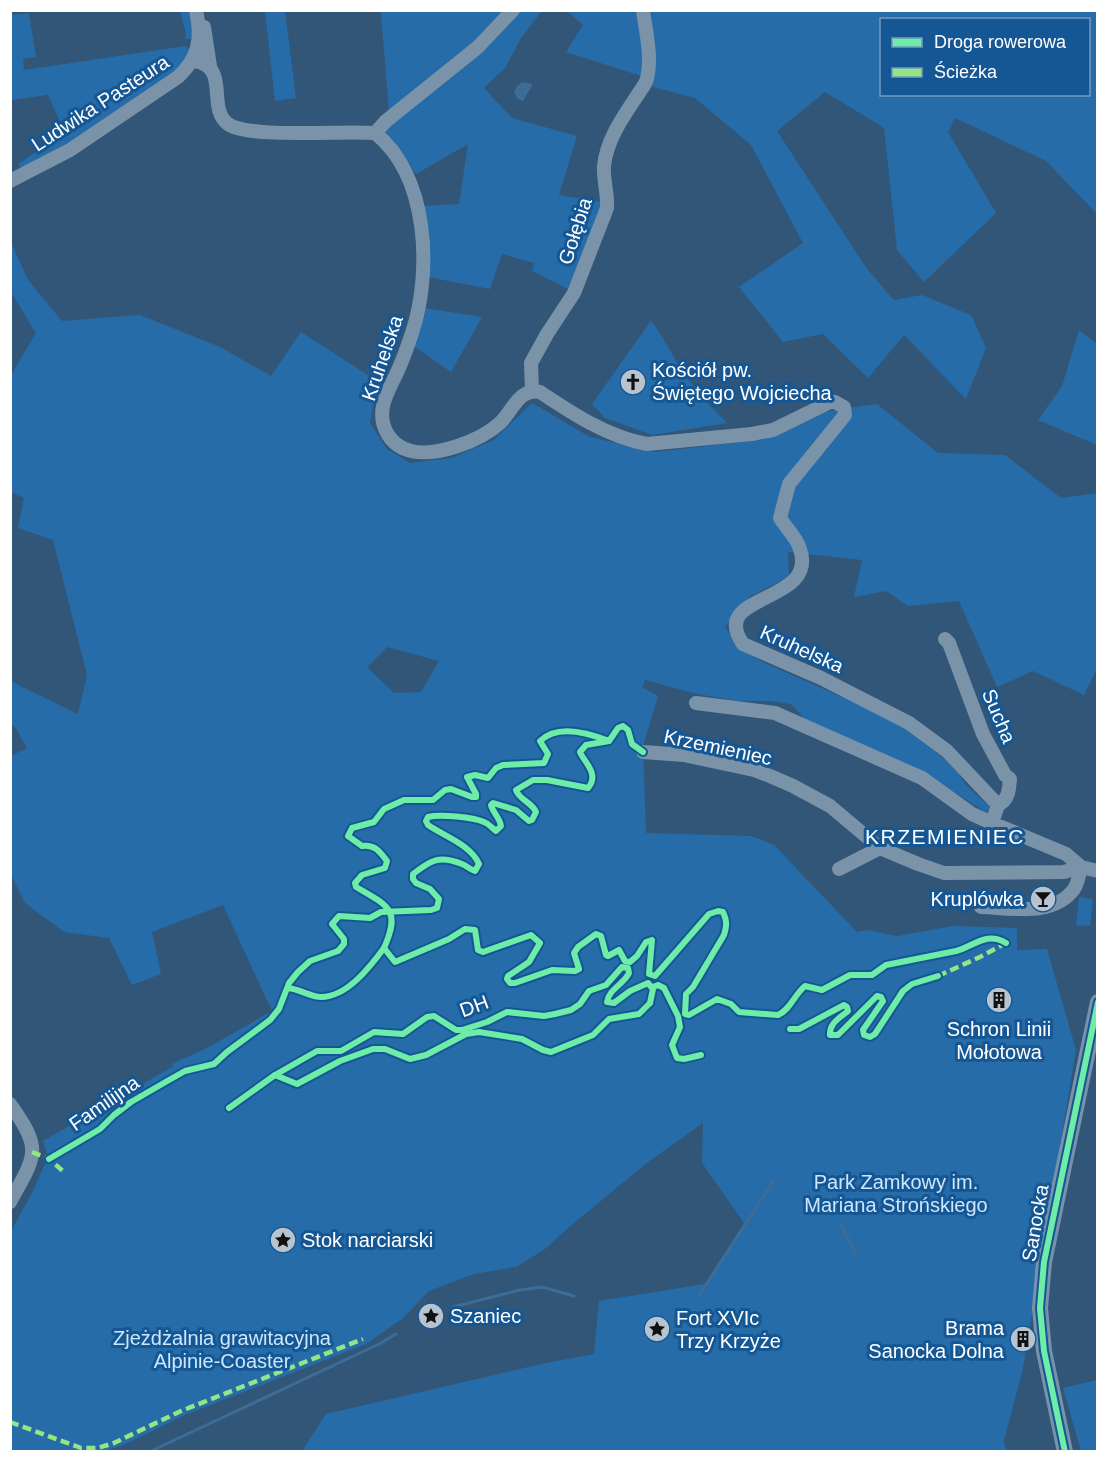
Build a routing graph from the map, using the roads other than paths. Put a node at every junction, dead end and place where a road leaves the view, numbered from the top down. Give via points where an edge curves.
1 (513, 10) edge
2 (643, 10) edge
3 (197, 15) edge
4 (194, 61) junction
5 (210, 66) junction
6 (375, 133) junction
7 (10, 181) edge
8 (532, 391) junction
9 (945, 639) dead end
10 (696, 703) dead end
11 (643, 752) dead end
12 (995, 813) junction
13 (880, 848) junction
14 (1081, 867) junction
15 (839, 869) dead end
16 (1098, 871) edge
17 (981, 907) dead end
18 (1098, 1002) edge
19 (10, 1104) edge
20 (10, 1202) edge
21 (1065, 1452) edge

1 - 6 street via 471,54
2 - 8 street, Gołębia via 649,72 607,150 607,208 574,293 531,363
3 - 4 street, Ludwika Pasteura via 199,40
3 - 5 street via 206,32
4 - 5 street
4 - 7 street, Ludwika Pasteura via 178,77 70,150
5 - 6 street via 223,119 235,127 263,132
6 - 8 street, Kruhelska via 391,149 409,178 417,207 423,260 422,293 412,333 383,407 383,422 390,439 410,451 422,452 465,444 486,434 522,396
8 - 12 street, Kruhelska via 540,392 583,420 647,444 752,434 772,430 830,402 844,407 845,415 838,426 789,484 780,518 800,546 802,557 796,580 741,613 737,635 743,644 909,723 946,752
9 - 12 street, Sucha via 983,734 1010,779 1007,797
10 - 12 street via 775,713 922,778 972,814
11 - 13 street, Krzemieniec via 684,755 770,776 830,806
12 - 14 street, Kruhelska via 1066,854
13 - 14 street, Krzemieniec via 944,873 1064,872
13 - 15 street
14 - 16 street, Kruhelska
14 - 17 street via 1076,888 1052,906
18 - 21 main road, Sanocka via 1046,1252 1040,1308 1044,1351
19 - 20 street via 27,1127 32,1152 29,1167

